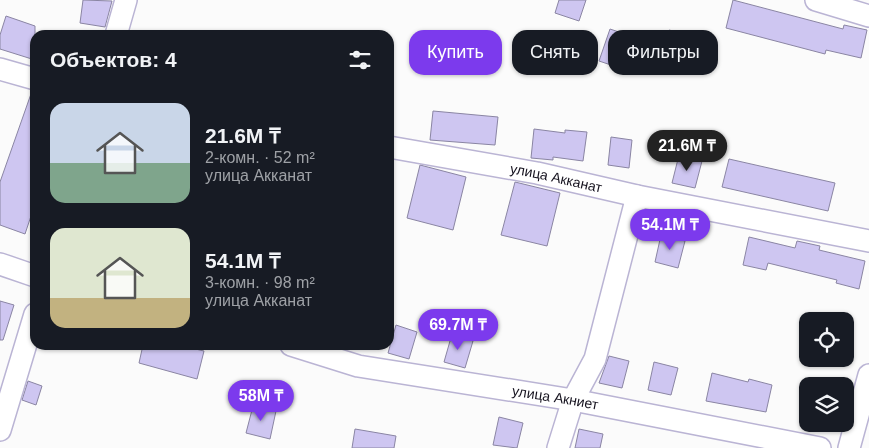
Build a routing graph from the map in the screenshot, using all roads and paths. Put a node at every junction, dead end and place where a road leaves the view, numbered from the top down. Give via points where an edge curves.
1 (126, 0) edge
2 (816, 0) edge
3 (869, 16) edge
4 (117, 30) edge
5 (0, 69) edge
6 (30, 78) edge
7 (394, 148) edge
8 (637, 196) junction
9 (869, 241) edge
10 (0, 264) edge
11 (30, 274) edge
12 (30, 331) edge
13 (307, 350) edge
14 (869, 375) edge
15 (573, 400) junction
16 (0, 430) edge
17 (558, 448) edge
18 (820, 448) edge
19 (849, 448) edge

1 - 4 street
2 - 3 street
5 - 6 street
7 - 8 street, улица Акканат via 538,173
8 - 9 street, улица Акканат
8 - 15 street via 595,359
10 - 11 street
12 - 16 street
13 - 15 street, улица Акниет via 358,366
14 - 19 street
15 - 17 street
15 - 18 street, улица Акниет

